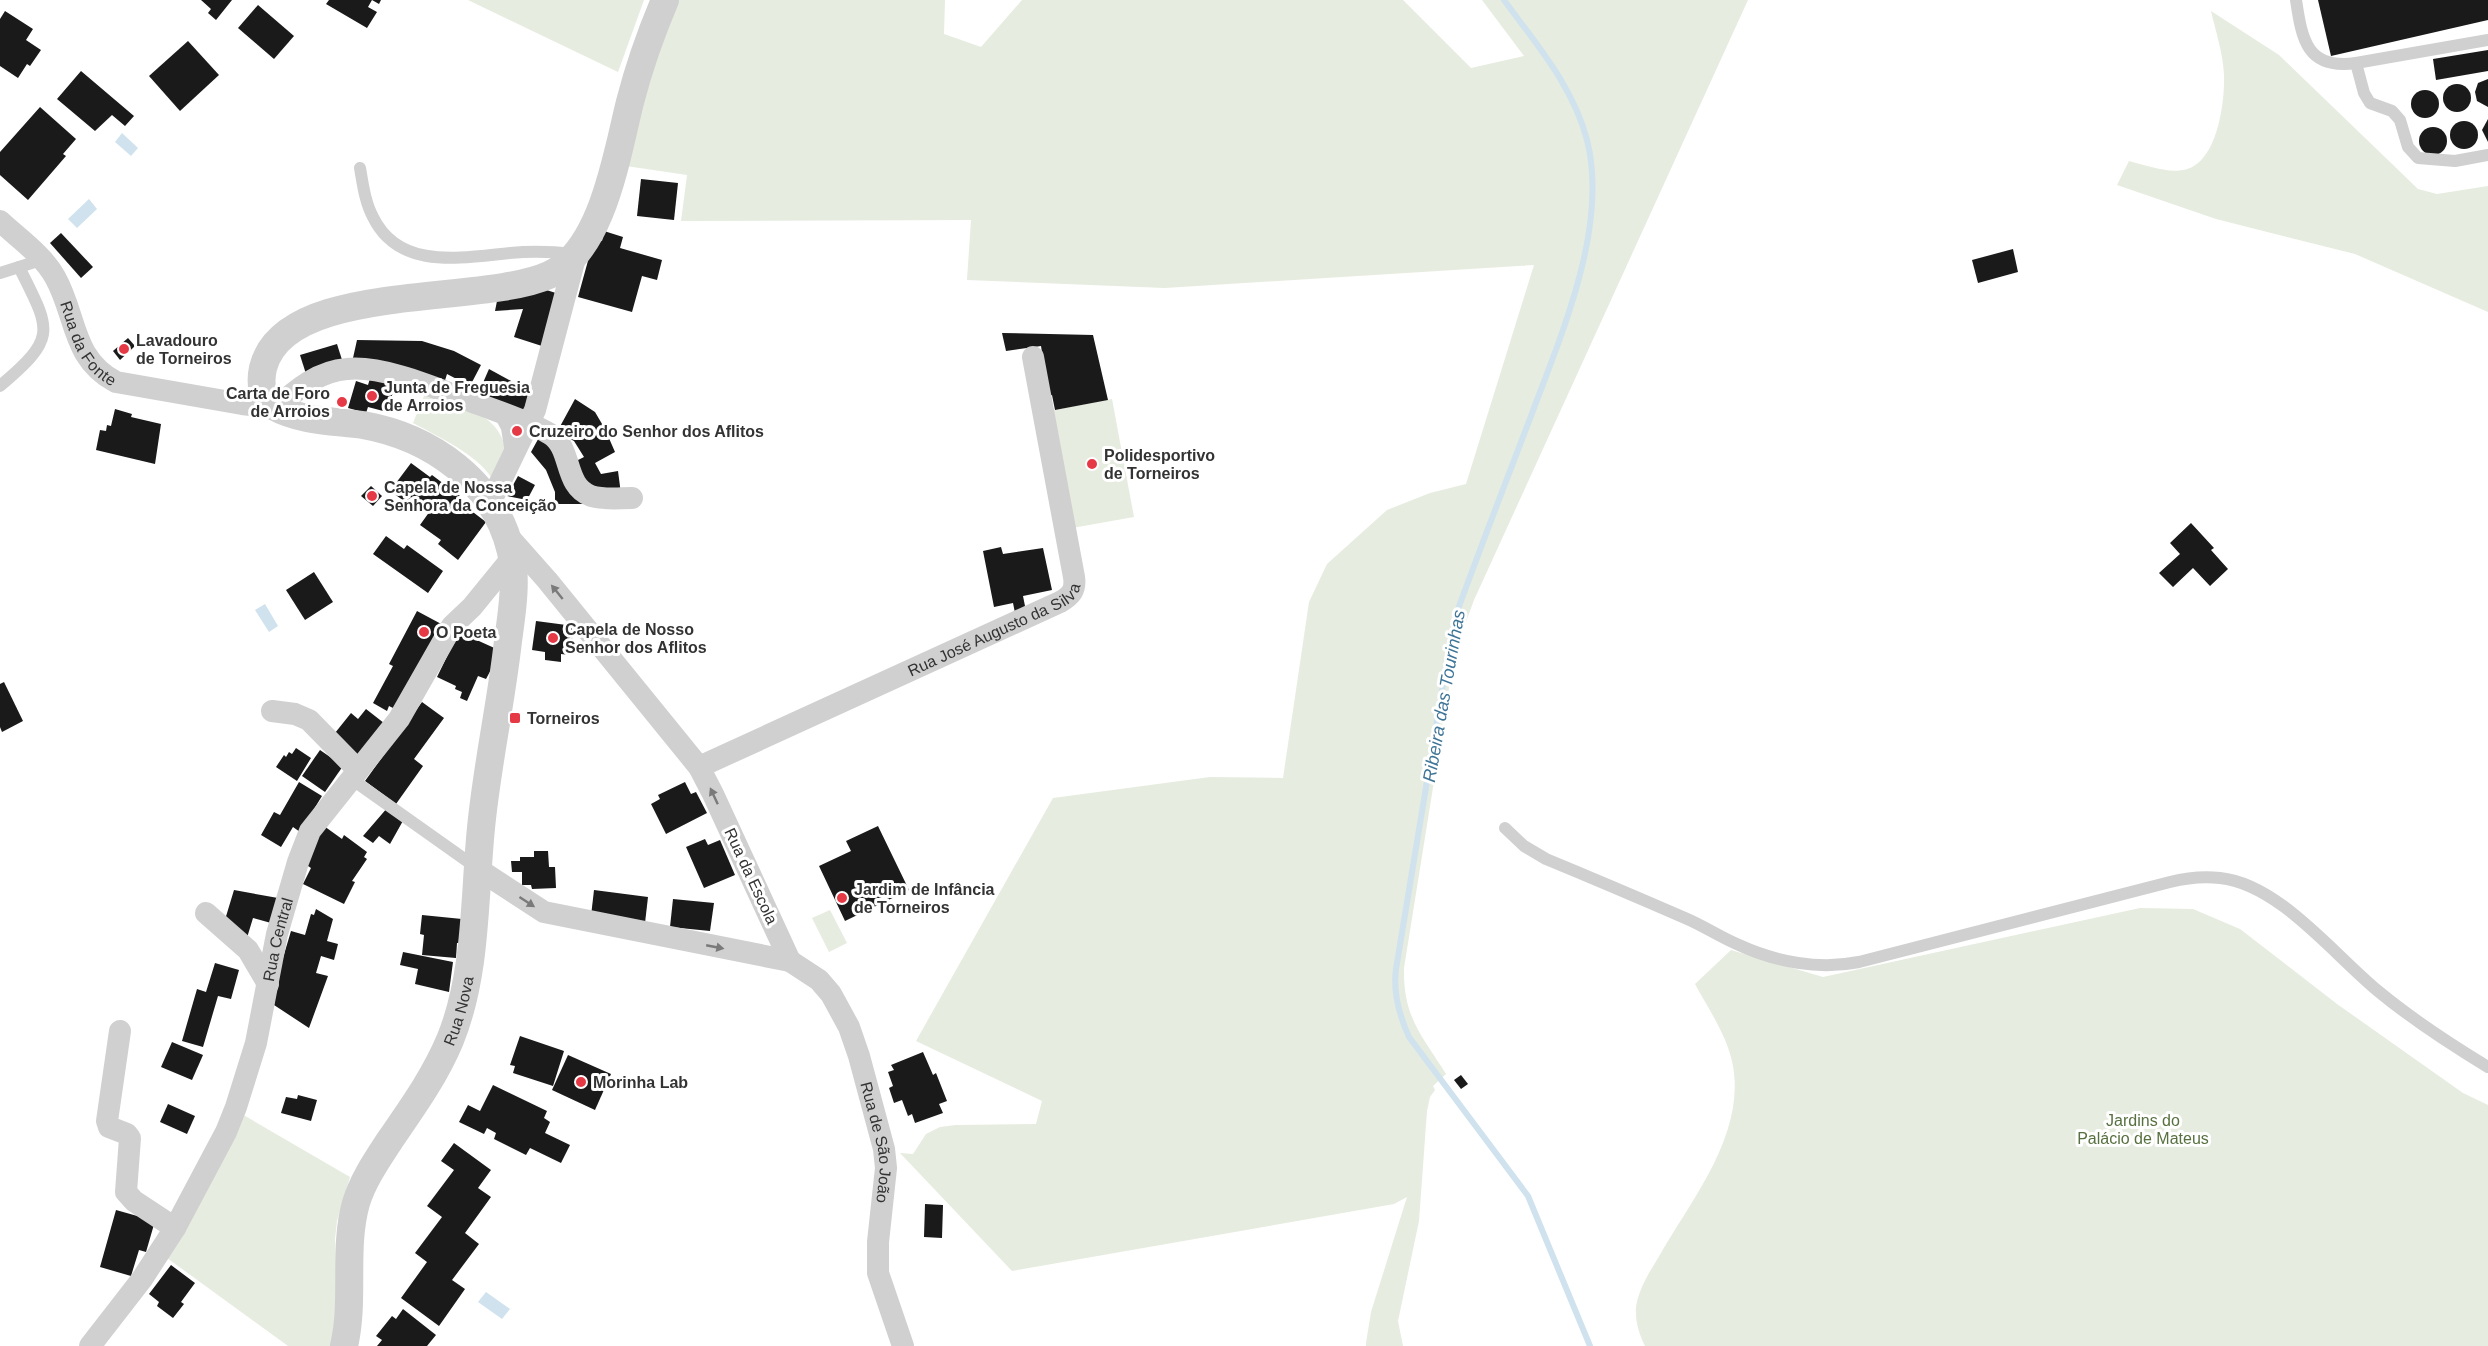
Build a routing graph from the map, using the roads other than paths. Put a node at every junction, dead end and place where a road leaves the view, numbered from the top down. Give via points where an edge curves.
1 (665, 0) edge
2 (2296, 0) edge
3 (2488, 40) edge
4 (2356, 63) junction
5 (2488, 155) edge
6 (360, 168) dead end
7 (0, 221) edge
8 (0, 238) edge
9 (576, 254) junction
10 (29, 257) junction
11 (0, 273) edge
12 (1033, 357) dead end
13 (0, 386) edge
14 (270, 397) junction
15 (498, 412) junction
16 (530, 425) junction
17 (511, 460) junction
18 (632, 498) dead end
19 (490, 503) junction
20 (509, 546) junction
21 (272, 711) dead end
22 (699, 768) junction
23 (354, 774) junction
24 (1505, 828) dead end
25 (478, 869) junction
26 (206, 913) dead end
27 (790, 961) junction
28 (268, 984) junction
29 (120, 1031) dead end
30 (2488, 1067) edge
31 (175, 1228) junction
32 (90, 1346) edge
33 (344, 1346) edge
34 (903, 1346) edge

1 - 9 street via 640,64 609,190
2 - 4 lane via 2301,31 2312,53 2333,63
3 - 4 lane
4 - 5 lane via 2370,103 2392,111 2400,120 2408,147 2418,158 2455,161
6 - 9 lane via 374,220 394,245 409,253 455,258 525,252
7 - 10 street, Rua da Fonte
8 - 10 street
9 - 14 street via 554,273 518,284 377,302 301,322 272,347 262,370
9 - 16 street
10 - 11 lane
10 - 13 lane via 43,336 32,358
10 - 14 street, Rua da Fonte via 54,275 76,335 87,357 104,376 128,385 220,400 244,395
12 - 22 street, Rua José Augusto da Silva via 1074,577 1072,593 1044,610
14 - 15 street via 288,396 337,370 356,369 403,378
14 - 19 street via 307,416 405,437 465,473
15 - 16 street
15 - 17 lane via 507,428
16 - 17 street
16 - 18 street via 550,434 561,445 573,480 582,491 599,498
17 - 19 street
19 - 20 street
22 -> 20 street, Rua da Escola via 548,580
20 - 23 street, Rua Central via 472,607 452,626 407,707
20 - 25 street, Rua Nova via 513,597
21 - 23 street via 309,720
27 -> 22 street, Rua da Escola
23 - 25 lane
23 - 28 street, Rua Central via 305,842 277,934
24 - 30 lane via 1546,859 1701,925 1740,946 1815,966 1859,962 2184,879 2234,880 2283,906 2388,999
25 -> 27 street via 552,914
25 - 33 street, Rua Nova via 467,974 453,1031 432,1077 369,1172 356,1203
26 - 28 street via 248,950
27 - 34 street, Rua de São João via 813,975 831,994 859,1056 886,1168 878,1274
28 - 31 street, Rua Central via 256,1044 237,1107
29 - 31 street via 107,1121 109,1127 130,1138 126,1192
31 - 32 street, Rua Central via 142,1279

